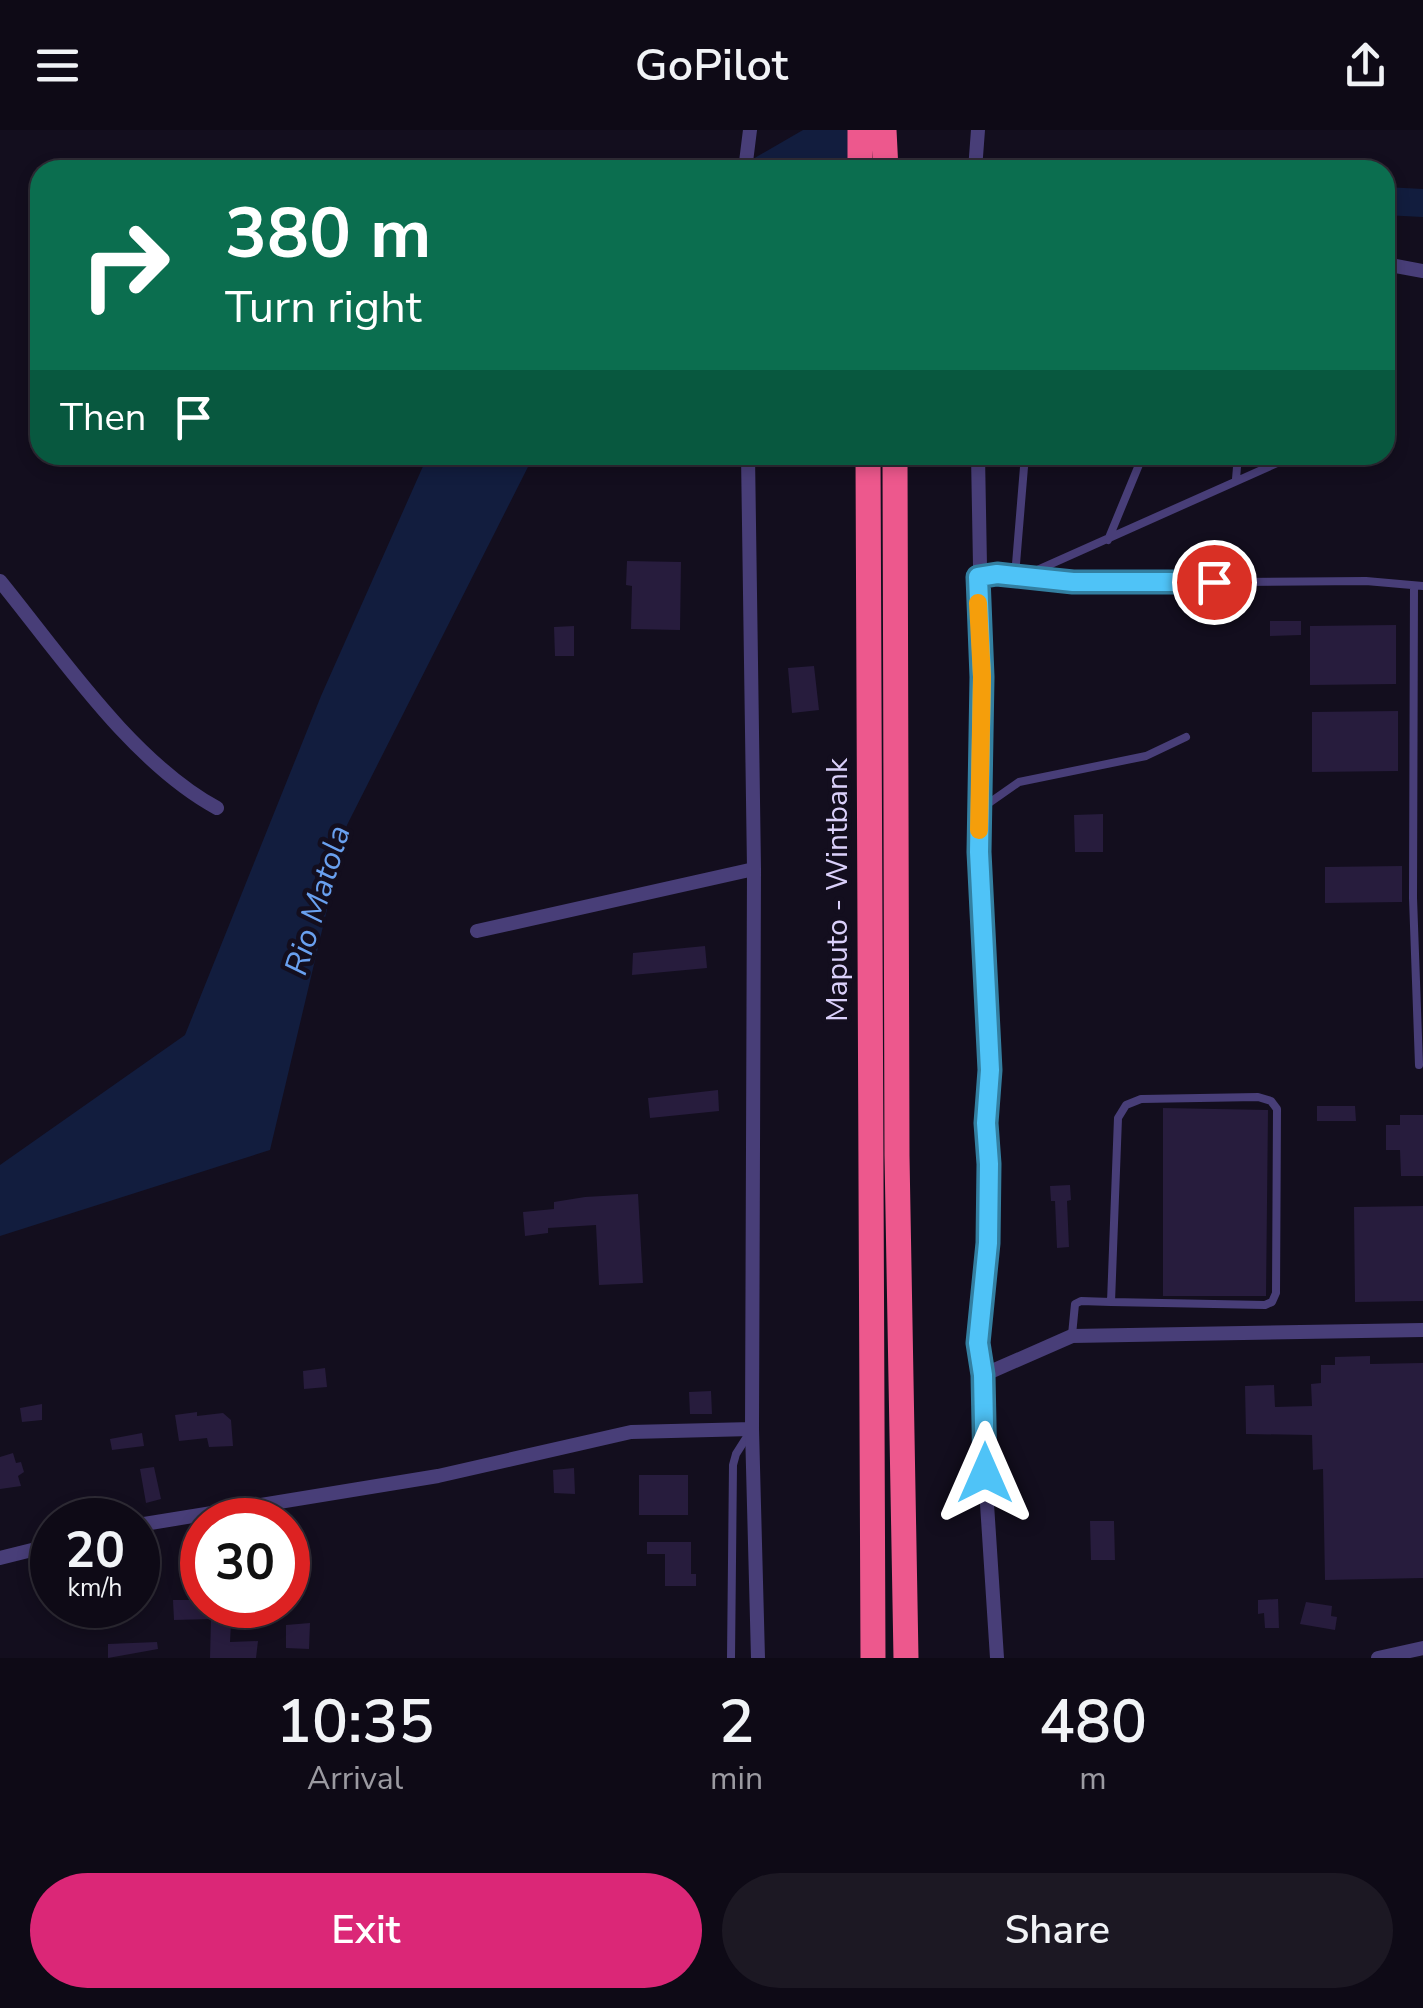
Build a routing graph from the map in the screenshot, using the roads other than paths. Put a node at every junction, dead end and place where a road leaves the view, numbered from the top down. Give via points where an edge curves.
1 (750, 130) edge
2 (860, 130) edge
3 (884, 130) edge
4 (978, 130) edge
5 (746, 160) edge
6 (860, 160) edge
7 (886, 160) edge
8 (976, 160) edge
9 (1395, 266) edge
10 (1423, 270) edge
11 (748, 465) edge
12 (868, 465) edge
13 (895, 465) edge
14 (978, 465) edge
15 (1025, 465) edge
16 (1139, 465) edge
17 (1237, 465) edge
18 (1276, 465) edge
19 (1236, 479) junction
20 (1108, 540) junction
21 (1019, 576) junction
22 (978, 577) junction
23 (0, 580) edge
24 (1418, 586) edge
25 (1186, 736) dead end
26 (217, 808) dead end
27 (979, 810) junction
28 (754, 868) junction
29 (477, 930) dead end
30 (1419, 1065) dead end
31 (1111, 1302) junction
32 (1423, 1330) edge
33 (1072, 1336) junction
34 (983, 1375) junction
35 (752, 1429) junction
36 (160, 1521) edge
37 (30, 1550) edge
38 (0, 1558) edge
39 (1423, 1648) edge
40 (731, 1658) edge
41 (758, 1658) edge
42 (872, 1658) edge
43 (906, 1658) edge
44 (997, 1658) edge
45 (1378, 1658) edge

1 - 5 street
2 - 6 highway
3 - 7 highway
4 - 8 street
9 - 10 street
11 - 28 street
12 - 42 highway, Maputo - Wintbank
13 - 43 highway, Maputo - Wintbank
14 - 22 street
15 - 21 lane
16 - 20 lane
17 - 19 lane
18 - 19 lane
19 - 20 lane
20 - 21 lane
21 - 22 lane
21 - 24 lane
22 - 27 street
23 - 26 street via 110,717 186,792
24 - 30 lane via 1413,898
25 - 27 lane via 1146,756 1019,782
27 - 34 street via 990,1070 988,1243 978,1343
28 - 29 street
28 - 35 street
31 - 31 lane via 1118,1118 1126,1105 1271,1101 1272,1302
31 - 33 lane via 1076,1304
32 - 33 street
33 - 34 street
34 - 44 street
35 - 36 street via 630,1432 438,1476
35 - 40 lane via 733,1466
35 - 41 street
37 - 38 street
39 - 45 street

